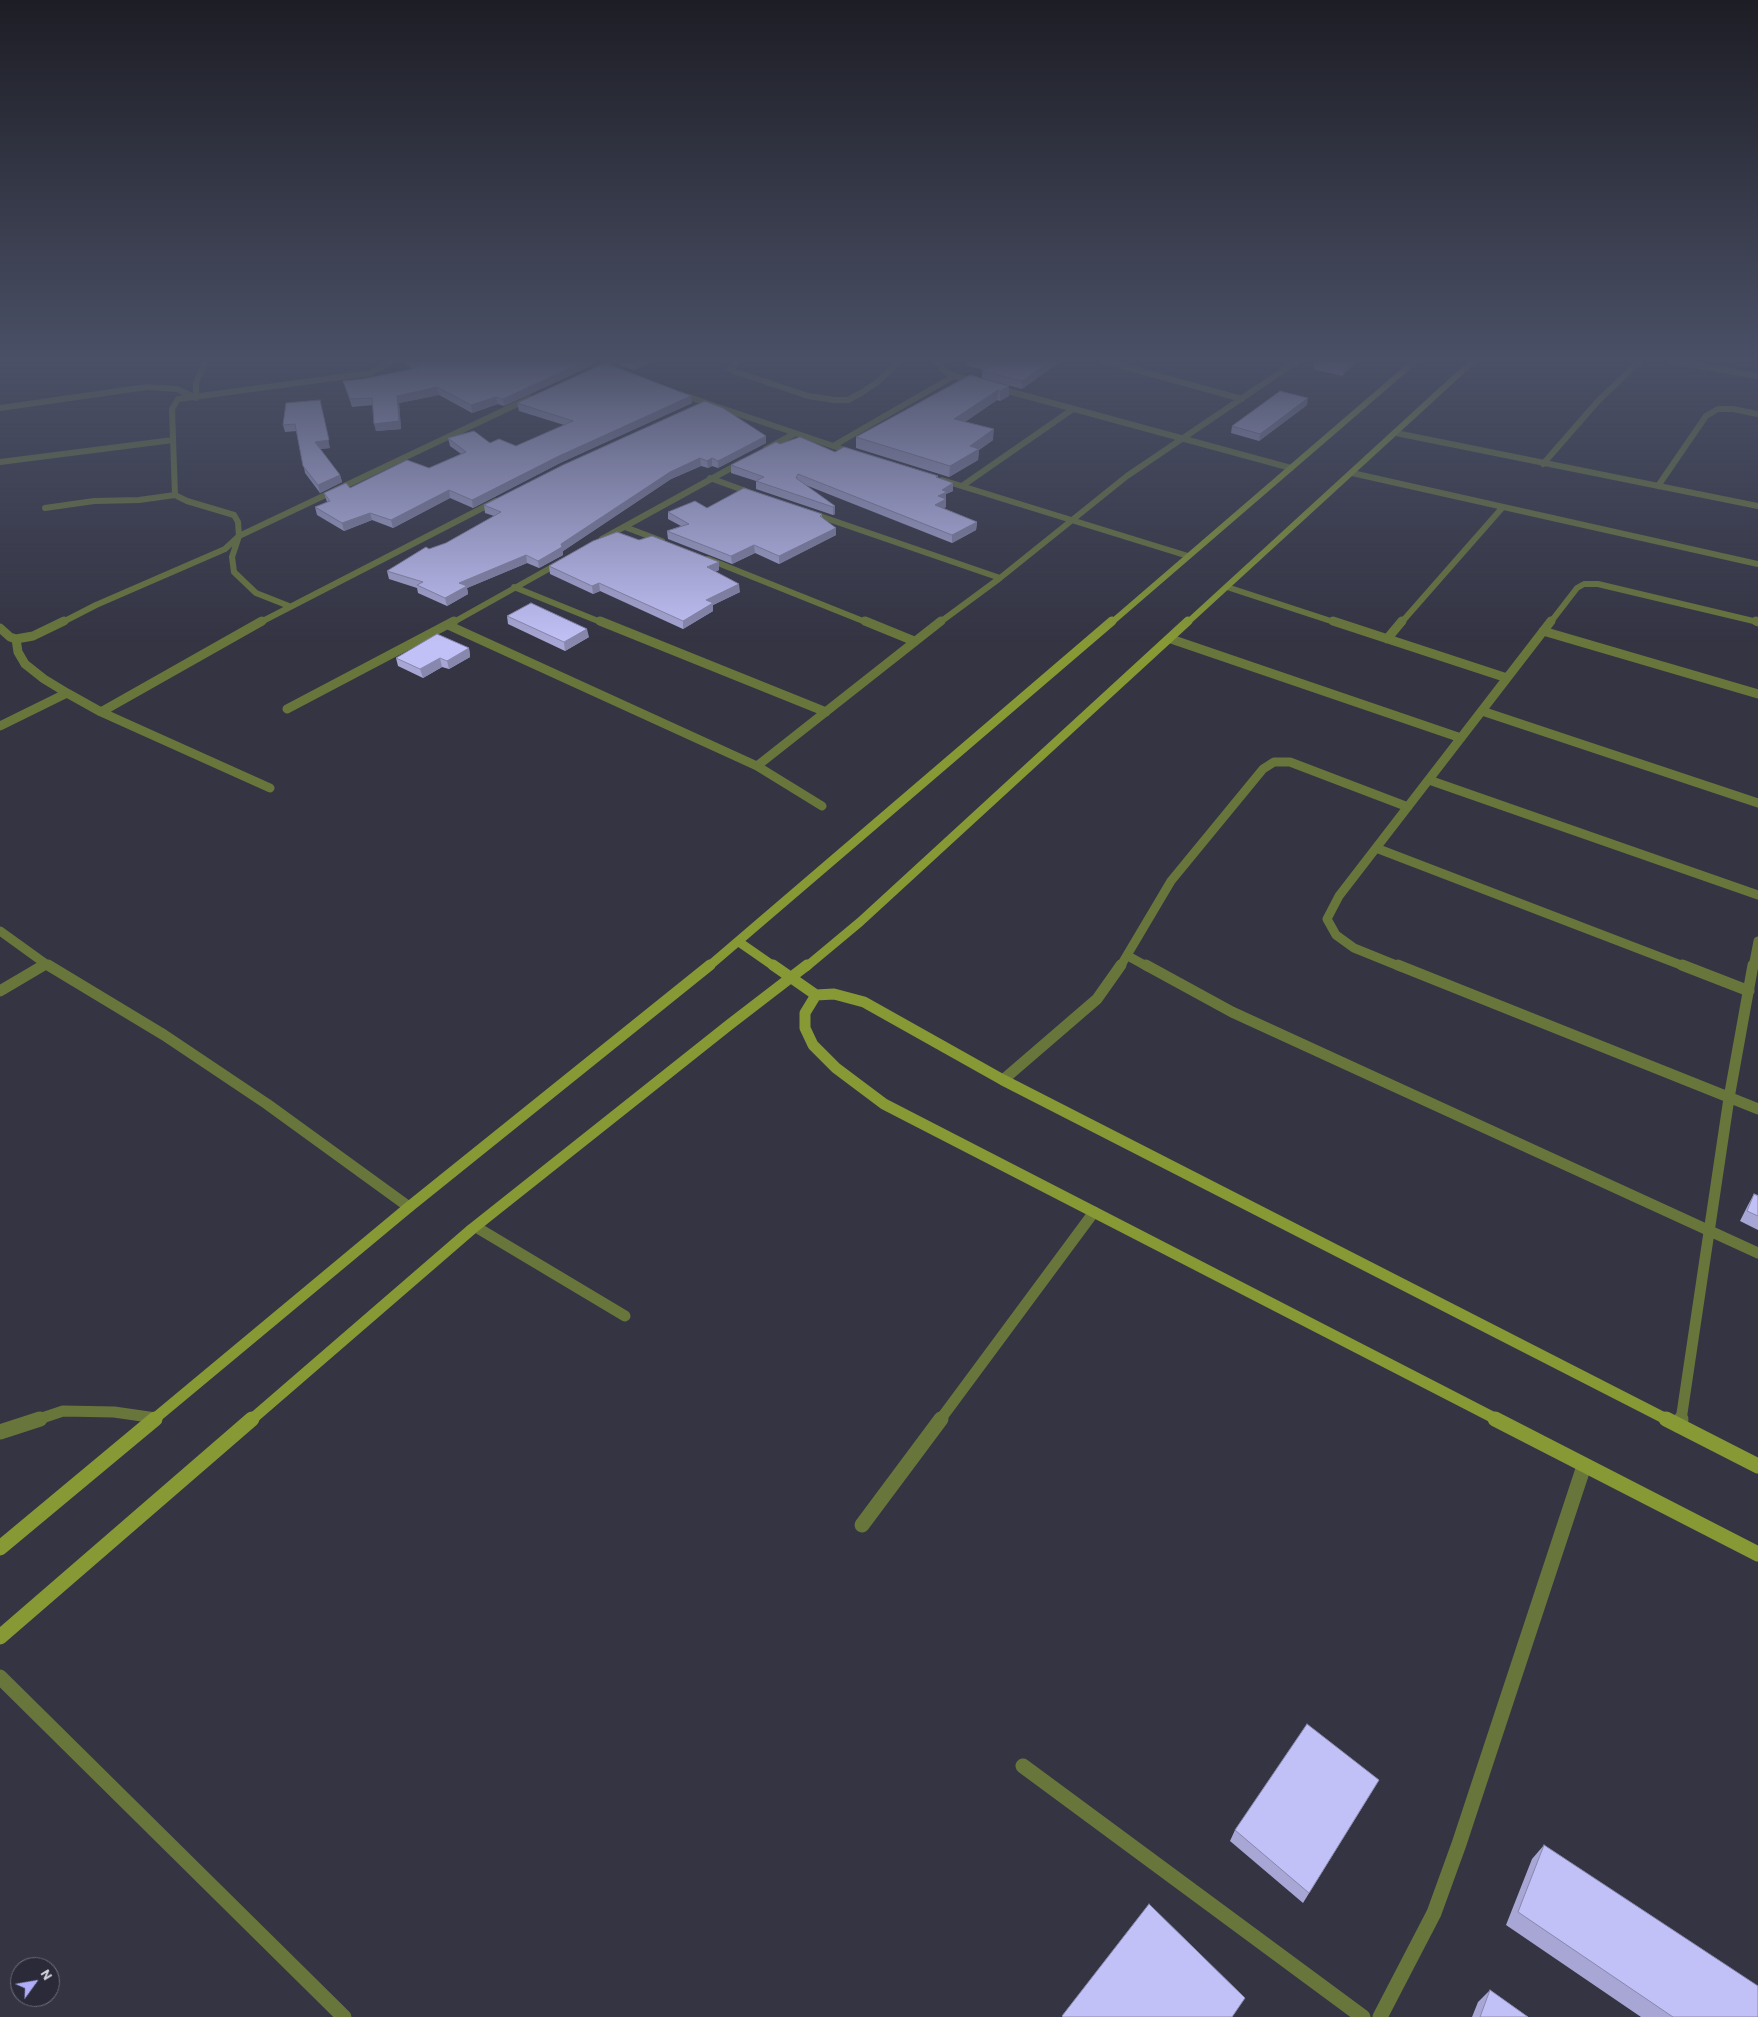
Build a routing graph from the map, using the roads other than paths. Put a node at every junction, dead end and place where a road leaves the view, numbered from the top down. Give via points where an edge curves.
1 (54, 455) edge
2 (174, 455) edge
3 (410, 455) edge
4 (1005, 455) edge
5 (1157, 455) edge
6 (1244, 455) edge
7 (1306, 455) edge
8 (1372, 455) edge
9 (1501, 455) edge
10 (1551, 455) edge
11 (1679, 455) edge
12 (752, 456) edge
13 (0, 462) edge
14 (1543, 464) junction
15 (1291, 468) junction
16 (1352, 473) junction
17 (710, 478) junction
18 (934, 478) edge
19 (962, 486) junction
20 (1658, 486) junction
21 (175, 495) junction
22 (766, 498) edge
23 (500, 499) edge
24 (1758, 506) edge
25 (45, 508) dead end
26 (1502, 508) junction
27 (804, 510) edge
28 (1073, 520) junction
29 (625, 526) junction
30 (239, 536) junction
31 (670, 544) edge
32 (591, 545) edge
33 (698, 555) edge
34 (1188, 556) junction
35 (566, 559) edge
36 (1758, 564) edge
37 (1000, 578) junction
38 (514, 587) junction
39 (1227, 588) junction
40 (288, 606) junction
41 (1758, 622) edge
42 (448, 625) junction
43 (1544, 631) junction
44 (1, 632) edge
45 (16, 639) junction
46 (1171, 639) junction
47 (1387, 639) junction
48 (914, 641) junction
49 (1507, 678) junction
50 (67, 694) junction
51 (1758, 694) edge
52 (287, 710) dead end
53 (101, 712) junction
54 (826, 712) junction
55 (1482, 712) junction
56 (0, 726) edge
57 (1461, 738) junction
58 (757, 766) junction
59 (1429, 780) junction
60 (270, 788) dead end
61 (1758, 803) edge
62 (822, 806) dead end
63 (1408, 807) junction
64 (1376, 848) junction
65 (1758, 895) edge
66 (0, 931) edge
67 (1758, 941) edge
68 (739, 942) junction
69 (1128, 956) junction
70 (46, 964) junction
71 (791, 978) junction
72 (0, 991) edge
73 (1749, 992) junction
74 (816, 995) junction
75 (1003, 1080) junction
76 (1729, 1098) junction
77 (1758, 1110) edge
78 (409, 1207) junction
79 (1094, 1212) junction
80 (476, 1227) junction
81 (1709, 1231) junction
82 (1758, 1253) edge
83 (625, 1316) dead end
84 (156, 1418) junction
85 (1680, 1426) junction
86 (0, 1432) edge
87 (1584, 1466) junction
88 (1758, 1466) edge
89 (862, 1525) dead end
90 (0, 1548) edge
91 (1758, 1554) edge
92 (0, 1637) edge
93 (0, 1677) edge
94 (1023, 1766) dead end
95 (344, 2017) edge
96 (1363, 2017) edge
97 (1380, 2017) edge

1 - 13 street
2 - 21 street
3 - 30 street
4 - 19 street
5 - 28 street
6 - 15 street
7 - 15 main road
8 - 16 main road
9 - 14 street
10 - 14 street
11 - 20 street
12 - 17 street
14 - 20 street
15 - 34 main road
16 - 26 street
16 - 39 main road
17 - 22 street
17 - 29 street
18 - 19 street
19 - 28 street
20 - 24 street
21 - 25 street
21 - 30 street via 234,515
23 - 40 street
26 - 36 street
26 - 47 street
27 - 37 street
28 - 34 street
28 - 37 street
29 - 31 street
29 - 32 street
30 - 40 street via 232,556 234,572 256,593
30 - 45 street via 225,549 42,632
33 - 48 street
34 - 68 main road
35 - 38 street
37 - 48 street
38 - 42 street
38 - 54 street
39 - 46 main road
39 - 47 street
40 - 53 street
41 - 43 street via 1598,584 1584,584 1577,588
42 - 52 street
42 - 58 street
43 - 49 street
43 - 51 street
44 - 45 street
45 - 50 street via 18,652 25,664
46 - 57 street
46 - 71 main road via 860,922
47 - 49 street
48 - 54 street
49 - 55 street
50 - 53 street
50 - 56 street
53 - 60 street
54 - 58 street
55 - 57 street
55 - 61 street
57 - 59 street
58 - 62 street
59 - 63 street
59 - 65 street
63 - 64 street
63 - 69 street via 1290,762 1274,762 1263,769 1171,881
64 - 73 street
64 - 76 street via 1339,896 1328,919 1336,936 1354,948
66 - 70 street
67 - 73 street
68 - 71 main road
68 - 78 main road
69 - 75 street via 1097,999
69 - 81 street via 1232,1012
70 - 72 street
70 - 78 street via 164,1035 267,1104
71 - 74 main road
71 - 80 main road
73 - 76 street
74 - 75 main road via 834,994 864,1002
74 - 79 main road via 805,1013 805,1028 813,1045 836,1068 884,1104
75 - 85 main road
76 - 77 street
76 - 81 street
78 - 84 main road
79 - 87 main road
79 - 89 street
80 - 83 street
80 - 92 main road
81 - 82 street
81 - 85 street
84 - 86 street via 114,1412 63,1411
84 - 90 main road
85 - 88 main road
87 - 91 main road
87 - 97 street via 1434,1913
93 - 95 street
94 - 96 street

